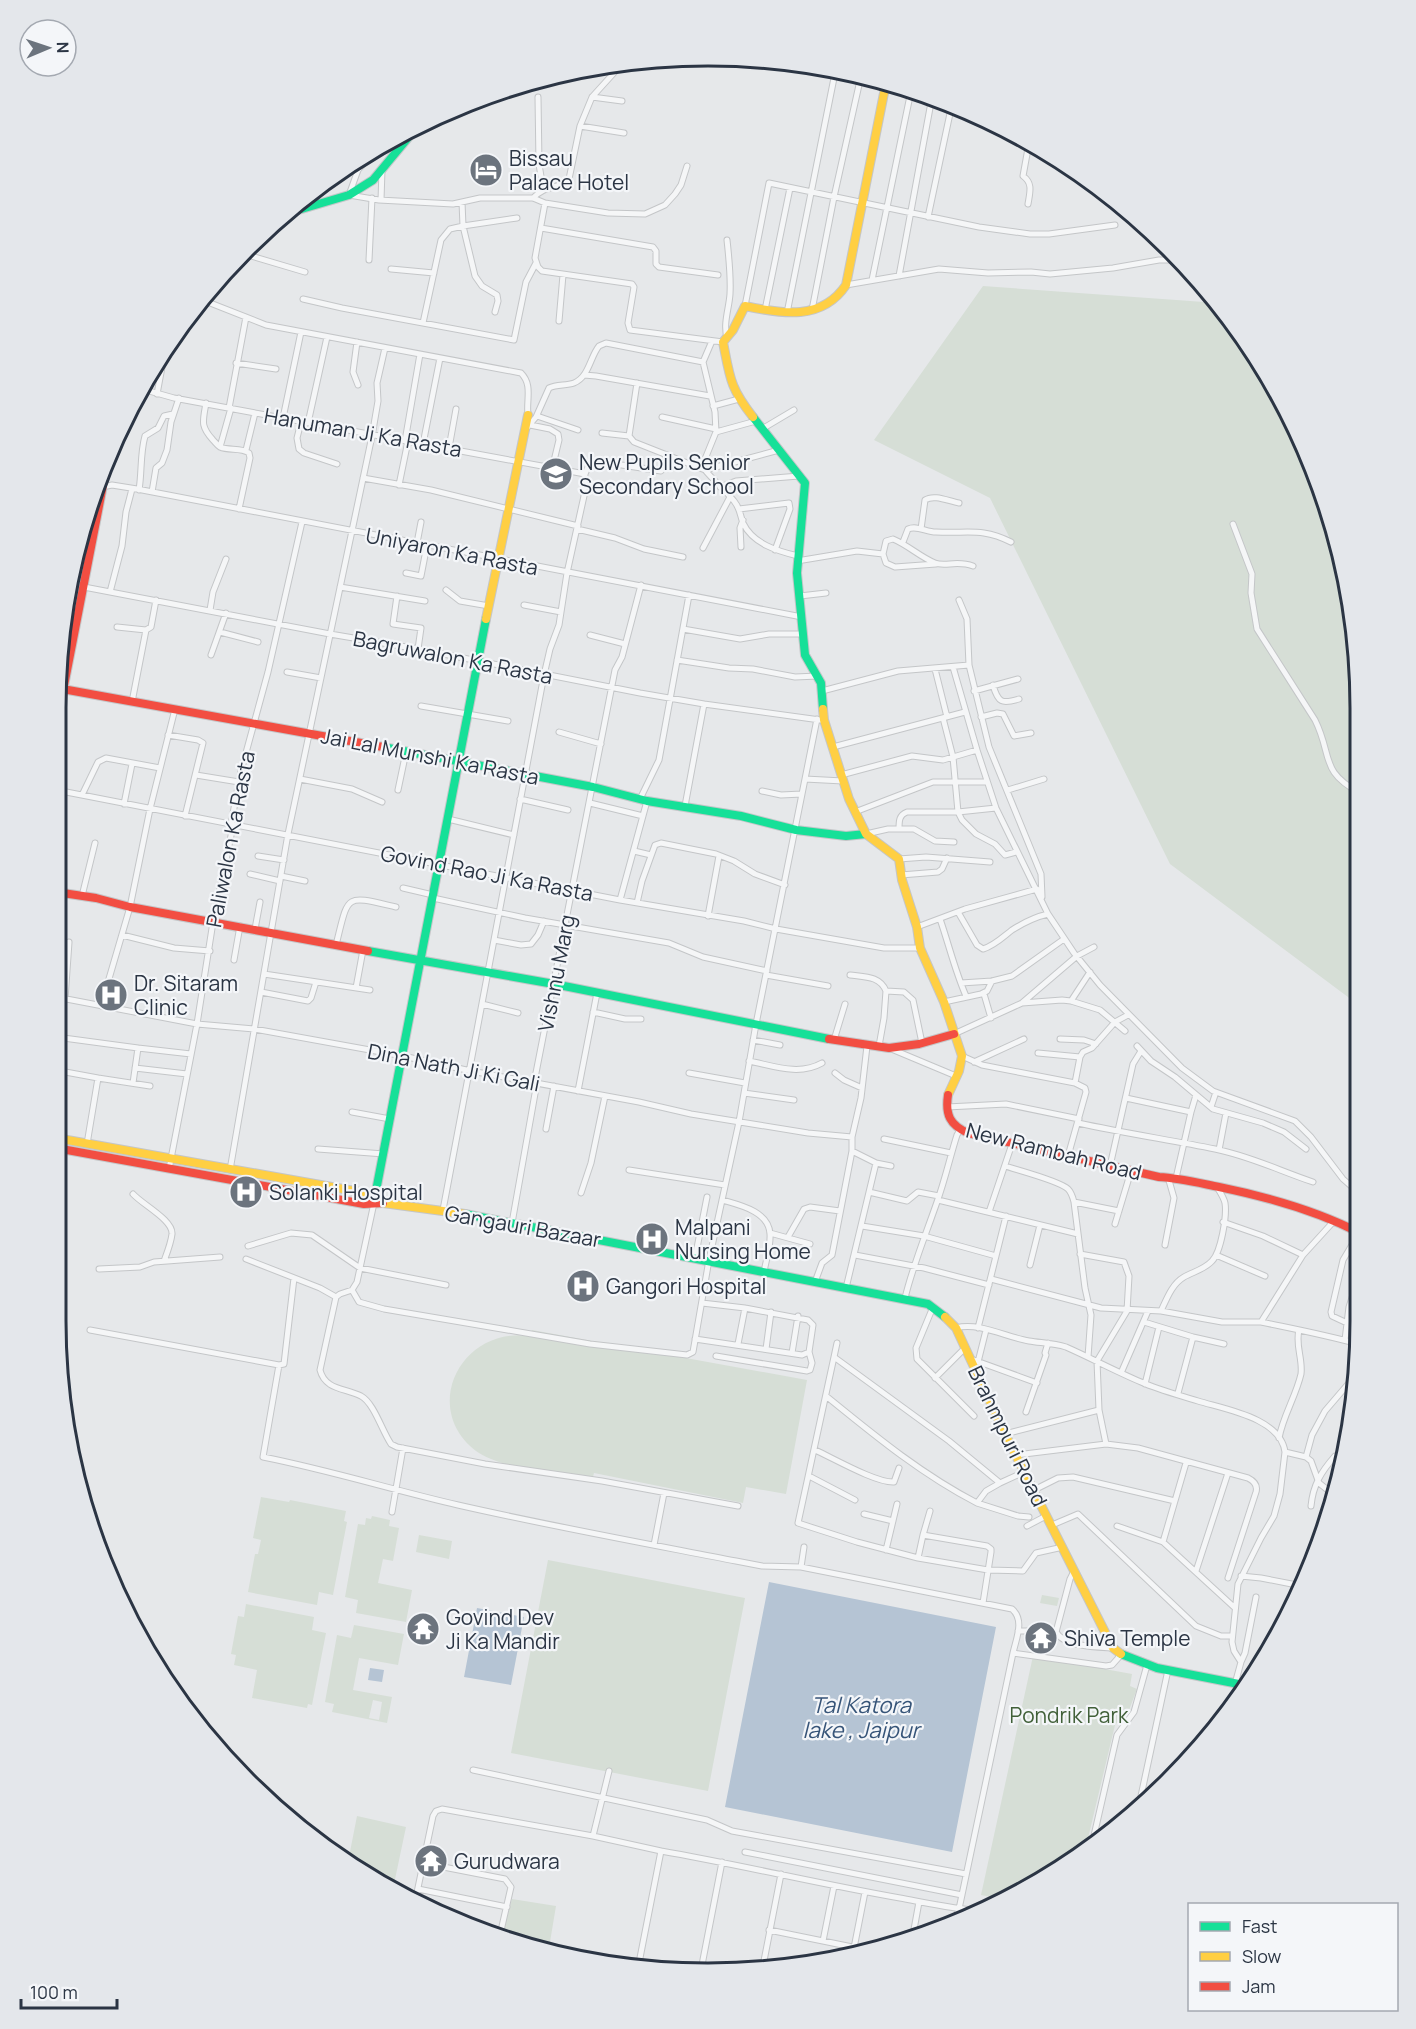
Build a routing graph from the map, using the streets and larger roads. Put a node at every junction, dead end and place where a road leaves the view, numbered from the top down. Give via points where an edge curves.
1 (614, 73) edge
2 (834, 78) edge
3 (859, 84) edge
4 (884, 91) edge
5 (538, 97) dead end
6 (592, 97) junction
7 (909, 99) edge
8 (622, 101) dead end
9 (931, 106) edge
10 (950, 113) edge
11 (580, 126) junction
12 (624, 133) dead end
13 (404, 143) edge
14 (1028, 151) edge
15 (687, 166) dead end
16 (359, 169) edge
17 (382, 170) junction
18 (790, 188) junction
19 (543, 189) junction
20 (811, 192) junction
21 (349, 195) junction
22 (834, 197) junction
23 (372, 198) junction
24 (533, 198) junction
25 (381, 200) junction
26 (462, 202) junction
27 (545, 203) junction
28 (862, 203) junction
29 (1028, 204) dead end
30 (306, 208) edge
31 (887, 208) junction
32 (911, 213) junction
33 (928, 217) junction
34 (518, 218) dead end
35 (1115, 225) dead end
36 (463, 226) junction
37 (541, 228) junction
38 (727, 240) dead end
39 (252, 256) edge
40 (369, 260) dead end
41 (1168, 260) edge
42 (536, 263) junction
43 (391, 269) dead end
44 (305, 272) dead end
45 (434, 273) junction
46 (562, 275) junction
47 (718, 275) dead end
48 (899, 276) junction
49 (872, 280) junction
50 (846, 285) junction
51 (303, 299) dead end
52 (210, 303) edge
53 (744, 306) junction
54 (765, 310) junction
55 (812, 310) junction
56 (495, 312) dead end
57 (787, 314) junction
58 (246, 317) junction
59 (559, 321) dead end
60 (423, 323) junction
61 (301, 332) junction
62 (327, 337) junction
63 (712, 341) junction
64 (725, 341) junction
65 (357, 342) junction
66 (385, 348) junction
67 (420, 354) junction
68 (440, 358) junction
69 (703, 362) junction
70 (236, 363) junction
71 (276, 369) dead end
72 (161, 372) edge
73 (584, 375) junction
74 (637, 383) junction
75 (358, 386) dead end
76 (150, 392) edge
77 (157, 394) junction
78 (710, 396) junction
79 (179, 398) junction
80 (739, 399) junction
81 (206, 403) junction
82 (713, 406) junction
83 (230, 408) junction
84 (456, 409) dead end
85 (794, 410) dead end
86 (255, 413) junction
87 (173, 414) junction
88 (533, 416) junction
89 (662, 417) dead end
90 (284, 418) junction
91 (756, 421) junction
92 (301, 422) junction
93 (308, 423) junction
94 (528, 427) junction
95 (762, 429) junction
96 (578, 430) dead end
97 (716, 430) junction
98 (602, 433) dead end
99 (372, 436) junction
100 (629, 436) junction
101 (406, 441) junction
102 (423, 444) junction
103 (220, 447) junction
104 (449, 448) junction
105 (246, 450) junction
106 (778, 450) junction
107 (667, 455) junction
108 (519, 462) junction
109 (337, 464) dead end
110 (552, 468) junction
111 (705, 470) junction
112 (585, 474) junction
113 (799, 476) junction
114 (363, 478) junction
115 (399, 485) junction
116 (106, 487) edge
117 (720, 487) junction
118 (132, 489) junction
119 (140, 490) junction
120 (152, 492) junction
121 (730, 497) junction
122 (959, 503) dead end
123 (739, 508) junction
124 (239, 509) junction
125 (509, 510) junction
126 (96, 514) edge
127 (742, 520) junction
128 (302, 522) junction
129 (421, 522) dead end
130 (1233, 524) dead end
131 (577, 527) junction
132 (921, 529) junction
133 (352, 531) junction
134 (903, 542) junction
135 (1011, 542) dead end
136 (417, 543) junction
137 (427, 545) junction
138 (741, 547) dead end
139 (703, 548) dead end
140 (776, 550) junction
141 (883, 554) junction
142 (683, 557) dead end
143 (498, 558) junction
144 (798, 558) junction
145 (226, 559) dead end
146 (936, 564) junction
147 (973, 566) dead end
148 (406, 573) dead end
149 (567, 573) junction
150 (641, 585) junction
151 (84, 587) junction
152 (340, 587) junction
153 (446, 590) dead end
154 (110, 592) junction
155 (826, 593) dead end
156 (688, 595) junction
157 (398, 596) junction
158 (800, 596) junction
159 (156, 600) junction
160 (959, 600) dead end
161 (425, 601) dead end
162 (524, 605) dead end
163 (489, 606) junction
164 (210, 610) junction
165 (561, 612) junction
166 (226, 614) junction
167 (802, 617) junction
168 (278, 623) junction
169 (117, 627) dead end
170 (683, 629) junction
171 (146, 630) junction
172 (220, 632) junction
173 (330, 634) junction
174 (803, 634) junction
175 (590, 635) dead end
176 (258, 642) dead end
177 (625, 644) junction
178 (418, 649) junction
179 (68, 655) edge
180 (211, 655) dead end
181 (677, 660) junction
182 (479, 662) junction
183 (969, 665) junction
184 (953, 667) junction
185 (935, 669) junction
186 (287, 672) dead end
187 (544, 675) junction
188 (818, 676) junction
189 (321, 678) junction
190 (1018, 679) dead end
191 (993, 685) junction
192 (612, 687) junction
193 (66, 690) edge
194 (822, 691) junction
195 (974, 691) junction
196 (669, 698) junction
197 (1019, 699) dead end
198 (132, 702) junction
199 (704, 704) junction
200 (421, 706) dead end
201 (175, 709) junction
202 (965, 712) junction
203 (469, 714) junction
204 (945, 717) junction
205 (981, 717) junction
206 (820, 720) junction
207 (508, 721) dead end
208 (254, 724) junction
209 (559, 732) dead end
210 (310, 733) junction
211 (1031, 733) dead end
212 (168, 735) junction
213 (601, 744) junction
214 (833, 747) junction
215 (977, 750) junction
216 (406, 752) junction
217 (953, 757) junction
218 (459, 762) junction
219 (132, 764) junction
220 (160, 768) junction
221 (526, 774) junction
222 (196, 776) junction
223 (842, 778) junction
224 (300, 779) junction
225 (805, 779) junction
226 (1044, 779) dead end
227 (239, 782) junction
228 (956, 782) junction
229 (987, 782) junction
230 (593, 787) junction
231 (1350, 787) edge
232 (398, 790) dead end
233 (1008, 790) junction
234 (762, 791) dead end
235 (66, 792) edge
236 (802, 794) junction
237 (82, 795) junction
238 (520, 799) junction
239 (643, 800) junction
240 (382, 802) dead end
241 (590, 803) junction
242 (124, 804) junction
243 (685, 806) junction
244 (996, 808) junction
245 (150, 809) junction
246 (568, 810) dead end
247 (855, 812) junction
248 (958, 812) junction
249 (185, 816) junction
250 (643, 816) junction
251 (448, 819) junction
252 (231, 824) junction
253 (898, 829) junction
254 (796, 830) junction
255 (288, 834) junction
256 (866, 834) junction
257 (514, 835) junction
258 (954, 842) dead end
259 (95, 843) dead end
260 (634, 851) junction
261 (1016, 852) junction
262 (651, 855) junction
263 (258, 856) dead end
264 (719, 856) junction
265 (947, 858) junction
266 (899, 859) junction
267 (284, 861) junction
268 (990, 862) dead end
269 (440, 864) junction
270 (250, 874) dead end
271 (901, 875) junction
272 (506, 877) junction
273 (280, 879) junction
274 (305, 881) dead end
275 (785, 885) junction
276 (403, 888) dead end
277 (1037, 889) junction
278 (572, 890) junction
279 (66, 894) edge
280 (82, 896) junction
281 (434, 896) junction
282 (1041, 897) junction
283 (620, 900) junction
284 (260, 902) dead end
285 (637, 903) junction
286 (130, 907) junction
287 (396, 907) dead end
288 (500, 912) junction
289 (958, 912) junction
290 (1048, 914) junction
291 (708, 916) junction
292 (940, 919) junction
293 (543, 921) junction
294 (213, 922) junction
295 (566, 925) junction
296 (240, 926) junction
297 (917, 927) junction
298 (255, 929) junction
299 (776, 929) junction
300 (271, 932) junction
301 (122, 935) junction
302 (1064, 939) junction
303 (494, 940) junction
304 (69, 942) dead end
305 (336, 945) junction
306 (1094, 947) dead end
307 (920, 948) junction
308 (363, 950) junction
309 (210, 951) junction
310 (1077, 956) junction
311 (234, 960) dead end
312 (421, 961) junction
313 (1090, 972) junction
314 (487, 973) junction
315 (767, 973) junction
316 (264, 974) junction
317 (850, 975) dead end
318 (992, 981) junction
319 (316, 982) junction
320 (961, 983) junction
321 (554, 984) junction
322 (66, 985) edge
323 (828, 986) dead end
324 (356, 988) junction
325 (370, 990) dead end
326 (886, 991) junction
327 (261, 992) junction
328 (597, 993) junction
329 (981, 994) junction
330 (966, 996) junction
331 (66, 999) edge
332 (1071, 1001) junction
333 (944, 1002) junction
334 (1022, 1003) junction
335 (482, 1004) junction
336 (845, 1004) dead end
337 (101, 1006) junction
338 (593, 1012) junction
339 (518, 1013) dead end
340 (1128, 1015) junction
341 (991, 1018) junction
342 (641, 1019) dead end
343 (1115, 1022) junction
344 (197, 1024) junction
345 (756, 1024) junction
346 (254, 1029) junction
347 (1125, 1031) dead end
348 (954, 1034) junction
349 (66, 1037) edge
350 (1060, 1039) dead end
351 (753, 1040) junction
352 (834, 1040) junction
353 (1024, 1040) dead end
354 (922, 1043) junction
355 (1096, 1044) junction
356 (780, 1045) dead end
357 (867, 1046) junction
358 (879, 1046) junction
359 (138, 1048) junction
360 (890, 1048) junction
361 (1038, 1053) dead end
362 (191, 1054) junction
363 (403, 1056) junction
364 (962, 1056) junction
365 (1080, 1057) junction
366 (749, 1061) junction
367 (974, 1062) junction
368 (822, 1063) dead end
369 (135, 1068) junction
370 (471, 1071) junction
371 (66, 1072) edge
372 (689, 1073) dead end
373 (835, 1073) dead end
374 (188, 1074) junction
375 (956, 1076) junction
376 (98, 1078) junction
377 (133, 1083) junction
378 (534, 1083) junction
379 (746, 1083) junction
380 (1076, 1083) junction
381 (150, 1086) dead end
382 (554, 1086) junction
383 (862, 1088) junction
384 (578, 1091) junction
385 (1216, 1092) junction
386 (744, 1093) junction
387 (1196, 1095) junction
388 (605, 1096) junction
389 (1126, 1098) junction
390 (794, 1100) dead end
391 (947, 1107) junction
392 (1210, 1107) junction
393 (352, 1112) dead end
394 (1191, 1112) junction
395 (1226, 1113) junction
396 (390, 1119) junction
397 (1078, 1121) junction
398 (739, 1122) junction
399 (546, 1129) dead end
400 (960, 1130) junction
401 (1119, 1132) junction
402 (852, 1137) junction
403 (884, 1139) dead end
404 (66, 1140) edge
405 (87, 1144) junction
406 (1012, 1144) junction
407 (1184, 1145) junction
408 (318, 1149) dead end
409 (1306, 1149) dead end
410 (66, 1150) edge
411 (1219, 1150) junction
412 (852, 1151) junction
413 (951, 1153) junction
414 (384, 1154) junction
415 (1068, 1156) junction
416 (171, 1158) junction
417 (876, 1163) junction
418 (891, 1166) dead end
419 (1005, 1166) junction
420 (1110, 1166) junction
421 (169, 1169) junction
422 (230, 1170) junction
423 (629, 1170) dead end
424 (1131, 1171) junction
425 (1172, 1178) junction
426 (1312, 1182) dead end
427 (725, 1185) junction
428 (1350, 1185) edge
429 (1217, 1187) junction
430 (869, 1192) junction
431 (581, 1193) dead end
432 (134, 1194) dead end
433 (707, 1197) dead end
434 (938, 1198) junction
435 (374, 1200) junction
436 (722, 1200) junction
437 (1074, 1202) junction
438 (443, 1210) junction
439 (840, 1210) junction
440 (1119, 1211) junction
441 (989, 1212) junction
442 (1006, 1216) junction
443 (1334, 1221) junction
444 (1223, 1222) junction
445 (512, 1223) junction
446 (1115, 1224) dead end
447 (1040, 1225) junction
448 (862, 1226) junction
449 (1350, 1228) edge
450 (770, 1233) junction
451 (1078, 1234) junction
452 (924, 1236) junction
453 (788, 1237) junction
454 (810, 1244) dead end
455 (1164, 1245) dead end
456 (248, 1246) dead end
457 (1350, 1249) edge
458 (1080, 1254) junction
459 (855, 1255) junction
460 (996, 1256) junction
461 (1216, 1256) junction
462 (1303, 1256) junction
463 (220, 1257) dead end
464 (695, 1258) junction
465 (246, 1259) dead end
466 (710, 1260) junction
467 (164, 1261) junction
468 (1030, 1265) dead end
469 (913, 1267) junction
470 (360, 1268) junction
471 (99, 1269) dead end
472 (764, 1272) junction
473 (1265, 1276) dead end
474 (294, 1278) junction
475 (815, 1282) junction
476 (990, 1282) junction
477 (446, 1285) dead end
478 (846, 1288) junction
479 (352, 1290) junction
480 (336, 1297) junction
481 (905, 1298) junction
482 (702, 1303) junction
483 (1350, 1304) edge
484 (1090, 1305) junction
485 (933, 1307) junction
486 (745, 1308) junction
487 (1127, 1311) junction
488 (1148, 1311) junction
489 (1161, 1311) junction
490 (771, 1312) junction
491 (798, 1316) junction
492 (1144, 1322) junction
493 (1261, 1322) junction
494 (1347, 1323) junction
495 (1159, 1327) junction
496 (956, 1328) junction
497 (978, 1328) junction
498 (90, 1330) dead end
499 (986, 1330) junction
500 (1299, 1330) junction
501 (1193, 1337) junction
502 (695, 1339) junction
503 (1345, 1340) junction
504 (1350, 1341) edge
505 (837, 1342) dead end
506 (1048, 1343) junction
507 (738, 1344) junction
508 (1224, 1344) dead end
509 (965, 1348) junction
510 (766, 1349) junction
511 (809, 1352) junction
512 (792, 1353) junction
513 (717, 1356) dead end
514 (834, 1357) junction
515 (1088, 1357) junction
516 (974, 1360) junction
517 (1097, 1361) junction
518 (279, 1365) junction
519 (1121, 1373) junction
520 (935, 1378) junction
521 (1037, 1383) junction
522 (1145, 1384) junction
523 (1347, 1386) edge
524 (1178, 1393) junction
525 (826, 1396) junction
526 (1099, 1410) junction
527 (1026, 1412) dead end
528 (974, 1416) dead end
529 (1005, 1434) junction
530 (1279, 1438) junction
531 (1106, 1444) junction
532 (403, 1448) junction
533 (815, 1450) junction
534 (1285, 1452) junction
535 (1016, 1455) junction
536 (1336, 1456) edge
537 (1306, 1457) junction
538 (1186, 1463) junction
539 (899, 1468) dead end
540 (1024, 1472) junction
541 (1228, 1473) junction
542 (809, 1476) junction
543 (1318, 1478) junction
544 (1000, 1484) junction
545 (396, 1489) junction
546 (1034, 1490) junction
547 (1327, 1490) edge
548 (664, 1492) junction
549 (855, 1500) dead end
550 (1175, 1501) junction
551 (977, 1503) junction
552 (897, 1504) dead end
553 (738, 1506) dead end
554 (1311, 1506) dead end
555 (930, 1511) dead end
556 (392, 1512) dead end
557 (864, 1514) dead end
558 (1046, 1516) junction
559 (1029, 1517) dead end
560 (893, 1521) junction
561 (1052, 1525) junction
562 (1026, 1526) dead end
563 (1117, 1526) dead end
564 (923, 1535) junction
565 (1162, 1542) junction
566 (654, 1545) junction
567 (804, 1547) dead end
568 (1064, 1547) junction
569 (886, 1550) junction
570 (918, 1558) junction
571 (801, 1567) junction
572 (988, 1570) junction
573 (1075, 1570) junction
574 (1196, 1571) junction
575 (1241, 1576) junction
576 (1228, 1578) dead end
577 (1293, 1585) edge
578 (1256, 1598) dead end
579 (983, 1603) junction
580 (1235, 1608) junction
581 (1018, 1631) junction
582 (1054, 1631) dead end
583 (1232, 1636) junction
584 (1113, 1648) junction
585 (1013, 1653) junction
586 (1120, 1656) junction
587 (1241, 1662) junction
588 (1147, 1665) junction
589 (1168, 1670) junction
590 (1235, 1684) joint
591 (473, 1770) dead end
592 (609, 1771) dead end
593 (1141, 1794) edge
594 (604, 1797) junction
595 (1095, 1833) edge
596 (593, 1836) junction
597 (661, 1851) junction
598 (745, 1852) dead end
599 (723, 1862) junction
600 (423, 1863) junction
601 (781, 1874) junction
602 (966, 1874) junction
603 (834, 1886) junction
604 (418, 1889) junction
605 (865, 1892) junction
606 (417, 1893) edge
607 (962, 1895) junction
608 (919, 1902) junction
609 (507, 1907) junction
610 (959, 1909) junction
611 (964, 1909) edge
612 (958, 1912) edge
613 (502, 1929) edge
614 (914, 1929) edge
615 (769, 1930) junction
616 (823, 1941) junction
617 (854, 1946) edge
618 (849, 1947) edge
619 (640, 1959) edge
620 (764, 1961) edge
621 (703, 1963) edge

1 - 6 street
2 - 20 street
3 - 22 street
4 - 28 street
5 - 19 street
6 - 8 street
6 - 11 street
7 - 31 street
9 - 32 street
10 - 33 street
11 - 12 street
11 - 19 street via 570,179
13 - 17 street
14 - 29 street via 1023,176 1031,185
15 - 27 street via 675,194 665,205 645,214 608,213
16 - 21 street
17 - 21 street
17 - 25 street
18 - 20 street
18 - 53 street via 769,183
18 - 54 street
19 - 24 street
20 - 22 street
20 - 57 street
21 - 23 street
21 - 30 street
22 - 28 street
22 - 55 street
23 - 25 street
23 - 40 street
24 - 26 street
24 - 27 street
25 - 26 street
26 - 36 street
27 - 37 street
28 - 31 street
28 - 50 street
31 - 32 street
31 - 49 street
32 - 33 street
32 - 48 street
33 - 35 street via 1030,234
34 - 36 street
36 - 45 street via 450,229 441,240
36 - 56 street via 475,276 497,295
37 - 42 street
37 - 47 street via 653,247 659,267
38 - 64 street via 730,293
39 - 44 street
41 - 48 street via 1050,274 939,269
42 - 46 street via 542,271
42 - 60 street via 526,282 514,340
43 - 45 street
45 - 60 street
46 - 59 street
46 - 63 street via 632,284 630,330
48 - 49 street
49 - 50 street
50 - 55 street via 836,300
51 - 60 street
52 - 58 street
53 - 54 street
53 - 64 street
54 - 57 street
55 - 57 street
58 - 61 street
58 - 70 street
61 - 62 street
61 - 90 street
62 - 65 street
62 - 93 street
63 - 64 street
63 - 69 street
64 - 80 street via 731,383
65 - 66 street
65 - 75 street via 353,372
66 - 67 street
66 - 99 street
67 - 68 street
67 - 101 street
68 - 88 street via 521,373 529,386
68 - 102 street
69 - 73 street via 606,343 596,348
69 - 78 street
70 - 71 street
70 - 83 street
72 - 77 street
73 - 74 street
73 - 88 street via 574,383 549,388
74 - 78 street
74 - 100 street
76 - 77 street, Hanuman Ji Ka Rasta
77 - 79 street, Hanuman Ji Ka Rasta
78 - 82 street
79 - 81 street, Hanuman Ji Ka Rasta
79 - 87 street
80 - 82 street
80 - 91 street
81 - 83 street, Hanuman Ji Ka Rasta
81 - 103 street via 204,430
82 - 97 street
83 - 86 street, Hanuman Ji Ka Rasta
83 - 103 street
84 - 104 street
85 - 95 street
86 - 90 street, Hanuman Ji Ka Rasta
86 - 105 street
87 - 119 street via 164,416 158,428 145,436
87 - 120 street via 167,450 156,468
88 - 94 street
88 - 96 street
89 - 97 street
90 - 92 street, Hanuman Ji Ka Rasta
91 - 95 street
91 - 97 street
92 - 93 street, Hanuman Ji Ka Rasta
92 - 109 street via 299,449
93 - 99 street, Hanuman Ji Ka Rasta
94 - 108 street
94 - 110 street via 550,429 558,434
95 - 106 street
97 - 111 street
98 - 100 street
99 - 101 street, Hanuman Ji Ka Rasta
99 - 114 street
100 - 107 street via 634,442
101 - 102 street, Hanuman Ji Ka Rasta
101 - 115 street
102 - 104 street, Hanuman Ji Ka Rasta
103 - 105 street
104 - 108 street, Hanuman Ji Ka Rasta
105 - 124 street via 250,459
106 - 111 street
106 - 113 street
107 - 111 street
107 - 112 street via 661,471 595,462
108 - 110 street, Hanuman Ji Ka Rasta
108 - 125 street
110 - 112 street, Hanuman Ji Ka Rasta
111 - 117 street
112 - 131 street
113 - 117 street via 736,481
113 - 144 street via 805,483 805,493
114 - 115 street
114 - 133 street
115 - 125 street
116 - 118 street, Uniyaron Ka Rasta
117 - 121 street
118 - 119 street, Uniyaron Ka Rasta
118 - 154 street
119 - 120 street, Uniyaron Ka Rasta
120 - 124 street, Uniyaron Ka Rasta
121 - 123 street
121 - 139 street
122 - 132 street via 927,498
123 - 127 street
123 - 140 street via 789,503
124 - 128 street, Uniyaron Ka Rasta
125 - 131 street
125 - 143 street
126 - 151 street
127 - 138 street
127 - 140 street via 752,535
128 - 133 street, Uniyaron Ka Rasta
128 - 168 street, Paliwalon Ka Rasta
129 - 136 street
130 - 231 street via 1252,574 1257,629 1315,720 1331,771
131 - 142 street
131 - 149 street
132 - 134 street via 908,530
132 - 135 street via 986,532
133 - 136 street, Uniyaron Ka Rasta
133 - 152 street
134 - 141 street via 889,540
134 - 146 street
136 - 137 street, Uniyaron Ka Rasta
137 - 143 street, Uniyaron Ka Rasta
137 - 148 street via 421,576
140 - 144 street
141 - 144 street via 857,551
141 - 146 street via 886,563 895,567
143 - 149 street, Uniyaron Ka Rasta
143 - 163 street
144 - 158 street
145 - 164 street
146 - 147 street via 963,562
149 - 150 street, Uniyaron Ka Rasta
149 - 165 street
150 - 156 street, Uniyaron Ka Rasta
150 - 177 street, Vishnu Marg
151 - 154 street, Bagruwalon Ka Rasta
151 - 179 street
152 - 157 street
152 - 173 street
153 - 163 street via 460,601
154 - 159 street, Bagruwalon Ka Rasta
155 - 158 street
156 - 167 street, Uniyaron Ka Rasta
156 - 170 street
157 - 161 street
157 - 178 street via 393,624 421,628
158 - 167 street
159 - 164 street, Bagruwalon Ka Rasta
159 - 171 street via 151,627
160 - 183 street via 967,620
162 - 165 street
163 - 182 street
164 - 166 street, Bagruwalon Ka Rasta
165 - 187 street
166 - 168 street, Bagruwalon Ka Rasta
166 - 172 street
167 - 174 street
168 - 173 street, Bagruwalon Ka Rasta
168 - 208 street, Paliwalon Ka Rasta
169 - 171 street
170 - 174 street via 740,639
170 - 181 street
171 - 198 street
172 - 176 street
172 - 180 street
173 - 178 street, Bagruwalon Ka Rasta
173 - 189 street
174 - 188 street via 805,655
175 - 177 street
177 - 192 street, Vishnu Marg
178 - 182 street, Bagruwalon Ka Rasta
181 - 188 street via 795,677
181 - 196 street
182 - 187 street, Bagruwalon Ka Rasta
182 - 203 street
183 - 184 street
183 - 195 street
184 - 185 street
184 - 202 street
185 - 194 street via 898,671
185 - 204 street
186 - 189 street
187 - 192 street, Bagruwalon Ka Rasta
187 - 221 street
188 - 194 street
189 - 210 street
190 - 191 street
191 - 195 street
191 - 197 street via 999,701
192 - 196 street, Bagruwalon Ka Rasta
192 - 213 street, Vishnu Marg
193 - 198 street, Jai Lal Munshi Ka Rasta
194 - 206 street
195 - 205 street
196 - 199 street, Bagruwalon Ka Rasta
196 - 239 street via 659,760
198 - 201 street, Jai Lal Munshi Ka Rasta
199 - 206 street, Bagruwalon Ka Rasta
199 - 243 street
200 - 203 street
201 - 208 street, Jai Lal Munshi Ka Rasta
201 - 212 street
202 - 204 street
202 - 215 street
203 - 207 street
203 - 218 street
204 - 214 street
204 - 217 street
205 - 211 street via 1003,714 1014,736
205 - 233 street
206 - 214 street
206 - 225 street
208 - 210 street, Jai Lal Munshi Ka Rasta
208 - 227 street, Paliwalon Ka Rasta
209 - 213 street
210 - 216 street, Jai Lal Munshi Ka Rasta
210 - 224 street
212 - 220 street
212 - 222 street via 203,743
213 - 230 street, Vishnu Marg
214 - 223 street
215 - 217 street
215 - 229 street
216 - 218 street, Jai Lal Munshi Ka Rasta
216 - 232 street
217 - 223 street via 942,760 912,756
217 - 228 street
218 - 221 street, Jai Lal Munshi Ka Rasta
218 - 251 street
219 - 220 street
219 - 237 street via 102,759
219 - 242 street
220 - 245 street
221 - 230 street, Jai Lal Munshi Ka Rasta
221 - 238 street
222 - 227 street
222 - 249 street
223 - 225 street
223 - 247 street
224 - 240 street via 352,789
224 - 255 street
225 - 236 street
226 - 233 street
227 - 252 street, Paliwalon Ka Rasta
228 - 229 street
228 - 247 street via 933,782
228 - 248 street
229 - 244 street
230 - 239 street, Jai Lal Munshi Ka Rasta
230 - 241 street, Vishnu Marg
233 - 282 street via 1041,874
234 - 236 street
235 - 237 street, Govind Rao Ji Ka Rasta
236 - 254 street
237 - 242 street, Govind Rao Ji Ka Rasta
238 - 246 street
238 - 257 street
239 - 243 street, Jai Lal Munshi Ka Rasta
239 - 250 street
241 - 250 street
241 - 278 street, Vishnu Marg
242 - 245 street, Govind Rao Ji Ka Rasta
243 - 254 street, Jai Lal Munshi Ka Rasta
244 - 248 street
244 - 261 street
245 - 249 street, Govind Rao Ji Ka Rasta
245 - 286 street
247 - 256 street
248 - 253 street via 902,813
248 - 261 street via 971,829 1002,852
249 - 252 street, Govind Rao Ji Ka Rasta
250 - 260 street
251 - 257 street
251 - 269 street
252 - 255 street, Govind Rao Ji Ka Rasta
252 - 294 street, Paliwalon Ka Rasta
253 - 256 street
253 - 258 street via 914,829 934,841
254 - 256 street, Jai Lal Munshi Ka Rasta via 846,836
254 - 275 street
255 - 267 street
255 - 269 street, Govind Rao Ji Ka Rasta
256 - 266 street
257 - 272 street
259 - 280 street
260 - 262 street
260 - 283 street
261 - 277 street
262 - 264 street via 655,845 661,843
262 - 285 street
263 - 267 street
264 - 275 street
264 - 291 street
265 - 266 street
265 - 268 street
265 - 271 street via 938,872
266 - 271 street
267 - 273 street
269 - 272 street, Govind Rao Ji Ka Rasta
269 - 281 street
270 - 273 street
271 - 297 street
272 - 278 street, Govind Rao Ji Ka Rasta
272 - 288 street
273 - 274 street
273 - 300 street
275 - 299 street
276 - 281 street
277 - 282 street
277 - 289 street
278 - 283 street, Govind Rao Ji Ka Rasta
278 - 295 street, Vishnu Marg
279 - 280 street
280 - 286 street
281 - 288 street
281 - 312 street
282 - 290 street
283 - 285 street, Govind Rao Ji Ka Rasta
284 - 298 street
285 - 291 street, Govind Rao Ji Ka Rasta
286 - 294 street
286 - 301 street
287 - 305 street via 352,900
288 - 293 street
288 - 303 street
289 - 290 street via 983,949 1015,928
289 - 292 street
290 - 302 street
291 - 299 street, Govind Rao Ji Ka Rasta
292 - 297 street
292 - 320 street
293 - 295 street
293 - 303 street via 531,944
294 - 296 street
294 - 309 street, Paliwalon Ka Rasta
295 - 315 street via 669,943 720,962
295 - 321 street, Vishnu Marg
296 - 298 street
296 - 311 street
297 - 307 street
298 - 300 street
299 - 307 street, Govind Rao Ji Ka Rasta via 884,948
299 - 315 street
300 - 305 street
300 - 316 street
301 - 309 street via 174,948
301 - 337 street
302 - 310 street
302 - 318 street via 1012,976
303 - 314 street
304 - 322 street
305 - 308 street
306 - 310 street
307 - 333 street
308 - 312 street
308 - 324 street
309 - 344 street, Paliwalon Ka Rasta
310 - 313 street
310 - 334 street
312 - 314 street
312 - 363 street
313 - 332 street
313 - 340 street
314 - 321 street
314 - 335 street
315 - 323 street
315 - 345 street
316 - 319 street
316 - 327 street
317 - 326 street via 874,978
318 - 320 street
318 - 329 street
319 - 324 street
319 - 327 street via 308,1001
320 - 330 street
321 - 328 street
321 - 378 street, Vishnu Marg
324 - 325 street
326 - 354 street via 904,992 913,1000
326 - 358 street
327 - 346 street
328 - 338 street
328 - 345 street
329 - 330 street
329 - 341 street
330 - 333 street
331 - 337 street, Dina Nath Ji Ki Gali
332 - 334 street
332 - 343 street via 1100,1010
333 - 348 street
334 - 341 street
335 - 339 street
335 - 370 street
336 - 352 street
337 - 344 street, Dina Nath Ji Ki Gali
338 - 342 street
338 - 384 street
340 - 343 street
340 - 385 street via 1182,1068
341 - 348 street
343 - 347 street
343 - 355 street
344 - 346 street, Dina Nath Ji Ki Gali
344 - 362 street, Paliwalon Ka Rasta
345 - 351 street
345 - 352 street
346 - 363 street, Dina Nath Ji Ki Gali
346 - 422 street
348 - 354 street
348 - 364 street
349 - 359 street
350 - 355 street
351 - 356 street
351 - 366 street
352 - 357 street
353 - 367 street
354 - 360 street
355 - 365 street
357 - 358 street
357 - 383 street
358 - 360 street
359 - 362 street
359 - 369 street
360 - 375 street
361 - 365 street
362 - 374 street, Paliwalon Ka Rasta
363 - 370 street, Dina Nath Ji Ki Gali
363 - 396 street
364 - 367 street
364 - 375 street, New Rambah Road
365 - 380 street
366 - 368 street via 796,1071 813,1069
366 - 379 street
367 - 380 street
369 - 374 street
369 - 377 street
370 - 378 street, Dina Nath Ji Ki Gali
370 - 438 street
371 - 376 street
372 - 379 street
373 - 383 street
374 - 416 street, Paliwalon Ka Rasta
375 - 391 street, New Rambah Road
376 - 377 street
376 - 405 street
377 - 381 street
378 - 382 street, Dina Nath Ji Ki Gali
378 - 445 street, Vishnu Marg
379 - 386 street
380 - 397 street via 1086,1092
382 - 384 street, Dina Nath Ji Ki Gali
382 - 399 street
383 - 402 street
384 - 388 street, Dina Nath Ji Ki Gali
385 - 392 street
385 - 428 street via 1295,1121
386 - 390 street
386 - 398 street
387 - 389 street via 1139,1049
387 - 392 street
387 - 394 street
388 - 398 street, Dina Nath Ji Ki Gali
388 - 431 street
389 - 394 street
389 - 401 street
391 - 397 street via 1006,1104
391 - 400 street, New Rambah Road via 950,1121
392 - 395 street
393 - 396 street
394 - 407 street
395 - 409 street via 1284,1132
395 - 411 street
396 - 414 street
397 - 401 street
397 - 415 street
398 - 402 street, Dina Nath Ji Ki Gali
398 - 427 street
400 - 406 street, New Rambah Road
400 - 413 street
401 - 407 street
401 - 420 street
402 - 412 street
403 - 413 street
404 - 405 street
405 - 416 street
406 - 415 street, New Rambah Road
406 - 419 street
407 - 411 street
407 - 425 street
408 - 414 street
410 - 421 street
411 - 426 street
412 - 417 street
412 - 439 street
413 - 434 street
414 - 435 street
415 - 420 street, New Rambah Road
416 - 421 street, Paliwalon Ka Rasta
416 - 422 street
417 - 418 street
417 - 430 street
419 - 437 street via 1066,1187
419 - 441 street
420 - 424 street, New Rambah Road
421 - 435 street
422 - 435 street
423 - 427 street
424 - 425 street, New Rambah Road
424 - 440 street
425 - 429 street, New Rambah Road
425 - 455 street via 1174,1198
427 - 436 street
429 - 443 street, New Rambah Road via 1278,1200
429 - 444 street via 1225,1201
430 - 434 street via 907,1201 918,1192
430 - 448 street
432 - 467 street via 171,1227
433 - 464 street
434 - 441 street
434 - 452 street
435 - 438 street, Gangauri Bazaar
435 - 470 street
436 - 450 street via 763,1217
436 - 466 street
437 - 440 street
437 - 451 street
438 - 445 street, Gangauri Bazaar
439 - 453 street via 804,1209
439 - 475 street via 832,1255 822,1263
440 - 446 street
441 - 442 street
442 - 447 street
442 - 460 street
443 - 449 street, New Rambah Road
443 - 462 street
444 - 461 street
444 - 462 street
445 - 464 street, Gangauri Bazaar
447 - 451 street
447 - 468 street
448 - 452 street
448 - 459 street
450 - 453 street
450 - 472 street
451 - 458 street
452 - 460 street
452 - 469 street
453 - 454 street
456 - 470 street via 291,1233 312,1235
457 - 494 street via 1343,1260 1331,1312
458 - 484 street
458 - 487 street via 1124,1262 1129,1275
459 - 469 street
459 - 478 street
460 - 476 street
461 - 473 street
461 - 489 street via 1207,1266 1182,1278
462 - 493 street
463 - 467 street
464 - 466 street, Gangauri Bazaar
465 - 474 street
466 - 472 street, Brahmpuri Road
466 - 482 street
467 - 471 street via 140,1267
469 - 476 street
469 - 481 street
470 - 477 street
470 - 479 street
472 - 475 street, Brahmpuri Road
474 - 480 street
474 - 518 street via 284,1364
475 - 478 street, Brahmpuri Road
476 - 484 street
476 - 497 street
478 - 481 street, Brahmpuri Road
479 - 480 street
479 - 502 street via 359,1302 384,1309 590,1344 687,1355 693,1352
480 - 532 street via 320,1370 322,1378 368,1402 391,1444
481 - 485 street, Brahmpuri Road
482 - 486 street
482 - 502 street
483 - 494 street
484 - 487 street
484 - 515 street
485 - 496 street, Brahmpuri Road
485 - 520 street via 916,1354
486 - 490 street
486 - 507 street
487 - 488 street
487 - 517 street
488 - 489 street
488 - 492 street
489 - 493 street via 1222,1322
490 - 491 street
490 - 510 street
491 - 511 street via 813,1325
491 - 512 street
492 - 495 street
492 - 519 street
493 - 500 street
494 - 503 street
495 - 501 street
495 - 522 street
496 - 497 street
496 - 509 street, Brahmpuri Road
497 - 499 street
498 - 518 street
499 - 506 street
499 - 516 street
500 - 503 street
500 - 530 street via 1301,1374
501 - 508 street
501 - 524 street
502 - 507 street
503 - 504 street
505 - 514 street
506 - 515 street
506 - 521 street
507 - 510 street
509 - 516 street, Brahmpuri Road
509 - 520 street
510 - 512 street
511 - 512 street
511 - 513 street via 812,1363 807,1371
514 - 525 street
514 - 544 street
515 - 517 street
516 - 521 street
516 - 529 street, Brahmpuri Road
517 - 519 street
517 - 526 street
518 - 545 street via 263,1457
519 - 522 street
520 - 528 street
521 - 527 street
522 - 524 street
523 - 537 street via 1325,1411
524 - 530 street via 1254,1419
525 - 533 street
525 - 551 street via 912,1464
526 - 529 street
526 - 531 street
529 - 535 street, Brahmpuri Road
530 - 534 street
531 - 535 street
531 - 538 street via 1138,1448
532 - 545 street
532 - 548 street
533 - 539 street via 891,1483
533 - 542 street
534 - 537 street
534 - 575 street via 1274,1516
535 - 540 street, Brahmpuri Road
536 - 543 street
537 - 543 street
538 - 541 street
538 - 550 street
540 - 544 street
540 - 546 street, Brahmpuri Road
541 - 574 street
541 - 576 street via 1254,1481 1257,1488
542 - 549 street
542 - 569 street via 798,1523
543 - 547 street via 1318,1483
543 - 554 street
544 - 551 street via 986,1491
545 - 556 street
545 - 566 street
546 - 550 street via 1058,1478 1073,1477
546 - 558 street, Brahmpuri Road
548 - 553 street
548 - 566 street
550 - 565 street
551 - 559 street
552 - 560 street
555 - 564 street
557 - 560 street
558 - 561 street, Brahmpuri Road
558 - 562 street
560 - 569 street
561 - 568 street, Brahmpuri Road
561 - 583 street via 1078,1514 1196,1626
563 - 565 street
564 - 570 street
564 - 572 street via 987,1546 991,1549
565 - 574 street
566 - 571 street via 762,1566
567 - 571 street
568 - 572 street via 1036,1553 1023,1571
568 - 573 street, Brahmpuri Road
569 - 570 street
570 - 572 street
571 - 579 street
572 - 579 street
573 - 584 street, Brahmpuri Road
573 - 584 street via 1056,1632 1070,1643
574 - 580 street
575 - 577 street
575 - 580 street
578 - 587 street
579 - 581 street via 1012,1609 1020,1620
580 - 583 street
581 - 582 street
581 - 585 street
583 - 587 street via 1234,1651
584 - 586 street, Brahmpuri Road
585 - 586 street via 1106,1666
585 - 602 street
586 - 588 street
587 - 590 street
588 - 589 street
588 - 595 street via 1134,1712 1117,1735
589 - 590 street
589 - 593 street
591 - 594 street
592 - 594 street
594 - 596 street
594 - 602 street via 707,1820 732,1831
596 - 597 street
596 - 600 street via 442,1809 433,1816
597 - 599 street
597 - 619 street
598 - 607 street
599 - 601 street
599 - 621 street
600 - 604 street
600 - 609 street via 505,1879 511,1887
601 - 603 street
601 - 615 street
602 - 607 street
603 - 605 street
603 - 616 street
604 - 606 street
604 - 609 street
605 - 608 street
605 - 617 street
607 - 610 street
608 - 610 street
608 - 614 street
609 - 613 street
610 - 611 street
610 - 612 street
615 - 616 street
615 - 620 street
616 - 618 street

